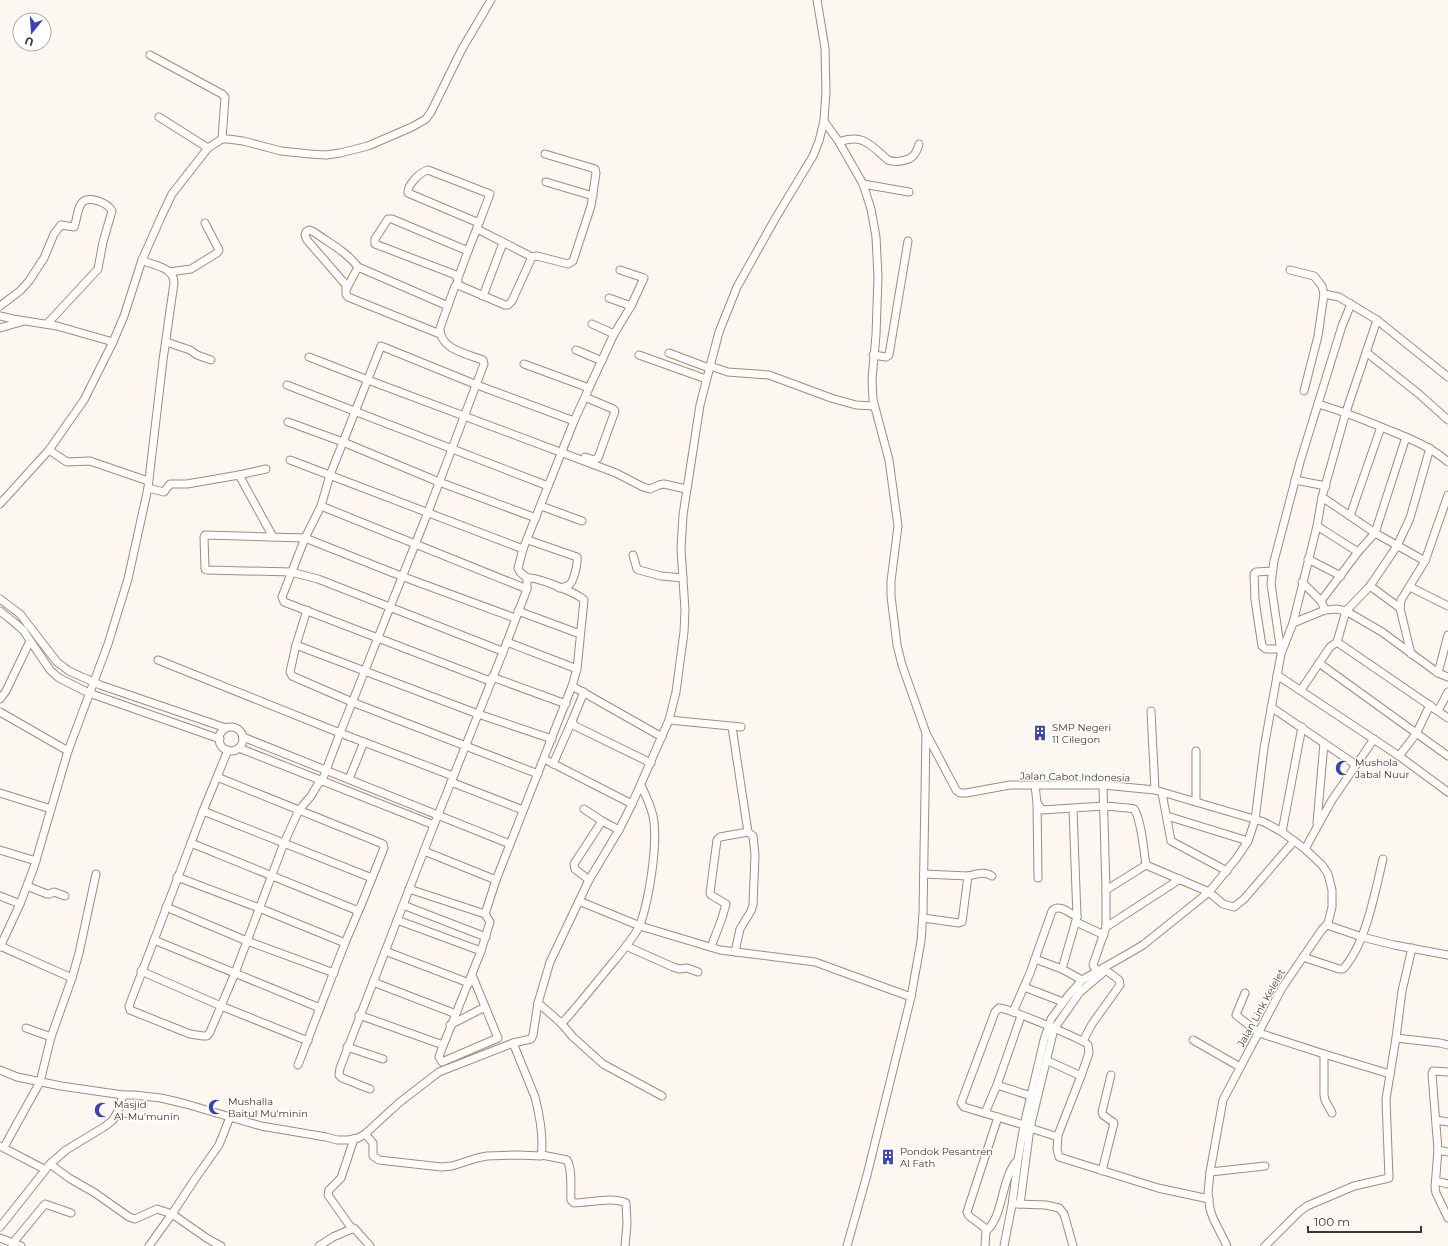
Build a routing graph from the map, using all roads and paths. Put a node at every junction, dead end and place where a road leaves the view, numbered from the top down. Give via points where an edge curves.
1 (491, 0) edge
2 (817, 0) edge
3 (150, 55) dead end
4 (159, 118) dead end
5 (824, 121) junction
6 (222, 139) junction
7 (839, 142) junction
8 (919, 144) dead end
9 (208, 148) junction
10 (545, 154) dead end
11 (546, 182) dead end
12 (863, 184) junction
13 (909, 192) dead end
14 (593, 196) junction
15 (206, 223) dead end
16 (478, 226) junction
17 (908, 241) dead end
18 (503, 243) junction
19 (468, 251) junction
20 (532, 257) junction
21 (142, 260) junction
22 (358, 267) junction
23 (620, 270) dead end
24 (1290, 270) dead end
25 (169, 272) junction
26 (457, 282) junction
27 (347, 288) junction
28 (1324, 294) junction
29 (483, 296) junction
30 (609, 298) dead end
31 (1351, 304) junction
32 (0, 306) edge
33 (448, 306) junction
34 (631, 306) junction
35 (0, 316) edge
36 (1377, 320) junction
37 (24, 321) junction
38 (48, 324) junction
39 (592, 324) dead end
40 (0, 328) edge
41 (440, 334) junction
42 (614, 334) junction
43 (113, 342) junction
44 (166, 342) junction
45 (576, 350) dead end
46 (1366, 352) junction
47 (669, 353) dead end
48 (639, 355) dead end
49 (874, 355) junction
50 (309, 357) dead end
51 (211, 360) dead end
52 (602, 361) junction
53 (524, 364) dead end
54 (709, 367) junction
55 (1448, 376) edge
56 (706, 379) junction
57 (368, 380) junction
58 (287, 385) dead end
59 (477, 385) junction
60 (588, 388) junction
61 (1304, 391) dead end
62 (584, 397) junction
63 (1318, 404) junction
64 (874, 406) junction
65 (355, 411) junction
66 (1346, 412) junction
67 (464, 416) junction
68 (1448, 420) edge
69 (574, 421) junction
70 (288, 422) dead end
71 (1381, 427) junction
72 (1406, 437) junction
73 (343, 442) junction
74 (1430, 448) junction
75 (452, 449) junction
76 (49, 450) junction
77 (562, 451) junction
78 (290, 460) dead end
79 (1448, 462) edge
80 (266, 469) dead end
81 (330, 475) junction
82 (239, 476) junction
83 (1295, 480) junction
84 (439, 482) junction
85 (148, 484) junction
86 (548, 486) junction
87 (1326, 486) junction
88 (686, 489) junction
89 (1448, 495) edge
90 (1322, 497) junction
91 (0, 504) edge
92 (321, 506) junction
93 (541, 506) junction
94 (428, 512) junction
95 (1350, 516) junction
96 (536, 518) junction
97 (582, 521) dead end
98 (1317, 526) junction
99 (1375, 533) junction
100 (273, 537) junction
101 (305, 538) junction
102 (528, 540) junction
103 (414, 544) junction
104 (1398, 546) junction
105 (524, 549) junction
106 (1358, 552) junction
107 (633, 555) dead end
108 (1308, 559) junction
109 (1425, 560) junction
110 (1272, 571) junction
111 (291, 572) junction
112 (401, 576) junction
113 (1341, 576) junction
114 (527, 578) junction
115 (683, 578) junction
116 (1302, 582) junction
117 (1370, 586) junction
118 (1410, 586) junction
119 (560, 588) junction
120 (527, 589) junction
121 (0, 599) edge
122 (1321, 601) junction
123 (1448, 606) edge
124 (390, 607) junction
125 (1400, 608) junction
126 (307, 610) junction
127 (1325, 610) junction
128 (0, 611) edge
129 (518, 611) junction
130 (1346, 611) junction
131 (515, 618) junction
132 (1293, 623) junction
133 (580, 634) junction
134 (1448, 635) edge
135 (377, 638) junction
136 (30, 641) junction
137 (507, 642) junction
138 (1337, 642) junction
139 (296, 645) junction
140 (502, 651) junction
141 (1281, 652) junction
142 (1411, 654) junction
143 (158, 660) dead end
144 (1318, 663) junction
145 (577, 669) junction
146 (364, 670) junction
147 (1438, 673) junction
148 (1277, 675) junction
149 (1448, 677) edge
150 (491, 679) junction
151 (93, 682) junction
152 (572, 686) junction
153 (1301, 690) junction
154 (584, 692) junction
155 (1448, 692) edge
156 (89, 693) junction
157 (0, 699) edge
158 (352, 702) junction
159 (566, 704) junction
160 (1430, 705) junction
161 (1271, 707) junction
162 (1151, 711) dead end
163 (1438, 711) junction
164 (0, 712) edge
165 (478, 714) junction
166 (1448, 718) edge
167 (669, 720) junction
168 (572, 721) junction
169 (732, 727) junction
170 (226, 728) junction
171 (741, 728) dead end
172 (1302, 728) junction
173 (340, 733) junction
174 (926, 733) junction
175 (1416, 734) junction
176 (243, 737) junction
177 (662, 737) junction
178 (220, 739) junction
179 (552, 739) junction
180 (1374, 739) junction
181 (364, 742) junction
182 (1324, 743) junction
183 (465, 745) junction
184 (239, 748) junction
185 (228, 750) junction
186 (68, 751) junction
187 (1196, 751) dead end
188 (1399, 756) junction
189 (1448, 756) edge
190 (544, 759) junction
191 (651, 763) junction
192 (553, 764) junction
193 (1356, 765) junction
194 (326, 770) junction
195 (538, 774) junction
196 (217, 777) junction
197 (349, 779) junction
198 (452, 779) junction
199 (322, 781) junction
200 (641, 785) junction
201 (1035, 785) junction
202 (1103, 785) junction
203 (1155, 790) junction
204 (1448, 792) edge
205 (0, 793) edge
206 (1162, 793) junction
207 (1196, 802) junction
208 (1037, 803) junction
209 (632, 804) junction
210 (1104, 806) junction
211 (51, 809) junction
212 (584, 809) dead end
213 (1073, 809) junction
214 (299, 810) junction
215 (523, 810) junction
216 (203, 811) junction
217 (438, 814) junction
218 (1167, 816) junction
219 (1255, 820) junction
220 (602, 821) junction
221 (434, 825) junction
222 (1317, 825) junction
223 (619, 830) junction
224 (748, 832) junction
225 (1282, 832) junction
226 (1248, 841) junction
227 (1294, 841) junction
228 (191, 843) junction
229 (284, 843) junction
230 (510, 844) junction
231 (1305, 849) junction
232 (0, 850) edge
233 (424, 851) junction
234 (1383, 859) dead end
235 (36, 861) junction
236 (1146, 865) junction
237 (1227, 871) junction
238 (96, 874) dead end
239 (924, 874) junction
240 (272, 876) junction
241 (968, 876) junction
242 (992, 876) dead end
243 (177, 877) junction
244 (372, 878) junction
245 (1038, 878) dead end
246 (1180, 879) junction
247 (496, 880) junction
248 (589, 880) junction
249 (27, 886) junction
250 (410, 889) junction
251 (1106, 890) junction
252 (1209, 892) junction
253 (0, 896) edge
254 (65, 896) dead end
255 (578, 901) junction
256 (20, 904) junction
257 (403, 905) junction
258 (166, 907) junction
259 (259, 908) junction
260 (359, 910) junction
261 (484, 914) junction
262 (923, 918) junction
263 (397, 920) junction
264 (1076, 920) junction
265 (1327, 925) junction
266 (640, 926) junction
267 (1106, 927) junction
268 (1104, 935) junction
269 (1362, 936) junction
270 (486, 937) junction
271 (154, 940) junction
272 (247, 941) junction
273 (345, 943) junction
274 (0, 946) edge
275 (626, 946) junction
276 (711, 947) junction
277 (1412, 948) junction
278 (385, 951) junction
279 (481, 951) junction
280 (735, 952) junction
281 (1448, 955) edge
282 (1303, 957) junction
283 (1035, 959) junction
284 (1062, 969) junction
285 (1102, 970) junction
286 (141, 971) junction
287 (698, 972) dead end
288 (235, 973) junction
289 (334, 973) junction
290 (72, 978) junction
291 (470, 979) junction
292 (1082, 980) junction
293 (372, 982) junction
294 (1024, 987) junction
295 (1245, 993) dead end
296 (911, 997) junction
297 (538, 1002) junction
298 (1063, 1002) junction
299 (221, 1006) junction
300 (485, 1007) junction
301 (320, 1008) junction
302 (1013, 1012) junction
303 (456, 1014) junction
304 (359, 1015) junction
305 (1021, 1016) junction
306 (560, 1022) junction
307 (450, 1026) junction
308 (1051, 1027) junction
309 (26, 1028) dead end
310 (1259, 1033) junction
311 (51, 1037) junction
312 (1396, 1038) junction
313 (1193, 1040) dead end
314 (308, 1041) junction
315 (1083, 1041) junction
316 (513, 1043) junction
317 (443, 1045) junction
318 (1448, 1045) edge
319 (347, 1047) junction
320 (1324, 1054) junction
321 (383, 1059) dead end
322 (1046, 1060) junction
323 (298, 1065) dead end
324 (1240, 1067) junction
325 (0, 1070) edge
326 (1448, 1072) edge
327 (1390, 1074) junction
328 (1111, 1075) dead end
329 (1081, 1076) junction
330 (40, 1082) junction
331 (996, 1085) junction
332 (1037, 1087) junction
333 (370, 1089) dead end
334 (123, 1095) junction
335 (662, 1096) dead end
336 (1031, 1096) junction
337 (985, 1113) junction
338 (1332, 1113) dead end
339 (998, 1116) junction
340 (230, 1117) junction
341 (1436, 1120) junction
342 (1448, 1122) edge
343 (1027, 1127) junction
344 (365, 1134) junction
345 (1058, 1135) junction
346 (354, 1139) junction
347 (2, 1147) edge
348 (1438, 1150) junction
349 (1448, 1152) edge
350 (542, 1155) junction
351 (1018, 1160) junction
352 (50, 1164) junction
353 (1265, 1166) dead end
354 (44, 1170) junction
355 (1102, 1171) junction
356 (1210, 1172) junction
357 (1436, 1181) junction
358 (1448, 1184) edge
359 (1209, 1199) junction
360 (1016, 1204) junction
361 (70, 1213) dead end
362 (172, 1214) junction
363 (1447, 1214) edge
364 (0, 1227) edge
365 (352, 1229) junction
366 (986, 1231) junction
367 (0, 1238) edge
368 (12, 1244) junction
369 (21, 1246) edge
370 (149, 1246) edge
371 (221, 1246) edge
372 (319, 1246) edge
373 (370, 1246) edge
374 (625, 1246) edge
375 (847, 1246) edge
376 (985, 1246) edge
377 (1004, 1246) edge
378 (1073, 1246) edge
379 (1227, 1246) edge
380 (1265, 1246) edge

1 - 6 street via 462,49 431,112 426,119 412,127 368,146 326,155 281,151 243,140
2 - 5 street via 825,48
3 - 6 street via 225,97
4 - 9 street
5 - 7 street
5 - 54 street via 813,156 736,287
6 - 9 street
7 - 8 street via 852,138 859,139 891,162 913,156
7 - 12 street
9 - 21 street via 172,194
10 - 14 street via 595,169
11 - 14 street
12 - 13 street
12 - 49 street via 876,237 878,277
14 - 20 street via 571,263
15 - 25 street via 218,251 191,269
16 - 16 street via 490,194 428,170 409,187 408,193
16 - 18 street
16 - 19 street
17 - 49 street via 889,355
18 - 20 street
18 - 29 street
19 - 26 street
19 - 26 street via 392,219 388,219 375,239 375,244 456,275
20 - 29 street via 511,304 505,305
21 - 25 street
21 - 43 street
22 - 27 street
22 - 27 street via 314,232 306,232 307,240
22 - 33 street
23 - 34 street via 644,278
24 - 28 street via 1314,276 1322,286
25 - 44 street via 174,283
26 - 29 street
26 - 33 street
27 - 41 street via 348,297
28 - 31 street via 1339,297
28 - 61 street via 1318,336
30 - 34 street
31 - 36 street
31 - 63 street
32 - 38 street via 29,281 61,225 74,226 83,202 101,202 112,211 98,269
33 - 41 street
34 - 42 street
35 - 37 street
36 - 46 street
36 - 55 street
37 - 38 street
37 - 40 street
38 - 43 street
39 - 42 street
41 - 59 street via 448,346 483,360
42 - 52 street
43 - 76 street via 84,400
44 - 51 street
44 - 85 street
45 - 52 street
46 - 66 street
46 - 68 street
47 - 54 street
48 - 56 street
49 - 64 street
50 - 57 street
52 - 60 street
53 - 60 street
54 - 56 street
54 - 64 street via 734,373 769,375 831,398 856,405
56 - 88 street
57 - 59 street via 380,347 383,346
57 - 65 street
57 - 67 street
58 - 65 street
59 - 67 street
59 - 69 street
60 - 62 street
62 - 69 street
62 - 77 street via 615,411 598,458 592,460
63 - 66 street
63 - 83 street
64 - 174 street via 889,460 897,512 898,537 891,596 897,645
65 - 73 street
65 - 75 street
66 - 71 street
66 - 87 street
67 - 75 street
67 - 77 street
69 - 77 street
70 - 73 street
71 - 72 street
71 - 95 street
72 - 74 street
72 - 99 street
73 - 81 street
73 - 84 street
74 - 79 street
74 - 104 street via 1410,518
75 - 84 street
75 - 86 street
76 - 85 street via 67,462 90,462
76 - 91 street
77 - 86 street
77 - 88 street via 622,475 647,489 664,484
78 - 81 street
80 - 82 street
81 - 92 street
81 - 94 street
82 - 85 street via 170,484 164,492
82 - 100 street
83 - 87 street
83 - 110 street
84 - 94 street
84 - 96 street
85 - 151 street via 122,604
86 - 93 street
87 - 90 street
88 - 115 street via 681,550
89 - 109 street
90 - 95 street
90 - 98 street
92 - 101 street
92 - 103 street
93 - 96 street
93 - 97 street
94 - 103 street
94 - 105 street
95 - 99 street
96 - 102 street
98 - 106 street
98 - 108 street
99 - 104 street
99 - 106 street
100 - 101 street
100 - 111 street via 205,535 205,569
101 - 111 street
101 - 112 street
102 - 105 street
102 - 119 street via 576,557 578,563 572,582
103 - 112 street
103 - 120 street
104 - 109 street
104 - 117 street
105 - 114 street via 518,568
106 - 113 street
107 - 115 street via 639,570
108 - 113 street
108 - 116 street
109 - 118 street
110 - 141 street via 1271,584
110 - 141 street via 1254,574 1255,600 1262,646 1266,650
111 - 124 street
111 - 126 street via 282,600
112 - 124 street
112 - 131 street
113 - 122 street
114 - 119 street via 534,578
114 - 120 street
115 - 167 street via 684,632 677,687
116 - 122 street
116 - 132 street
117 - 125 street
117 - 130 street
118 - 123 street
118 - 125 street via 1401,600
119 - 133 street via 584,600
120 - 129 street
121 - 151 street via 20,614 61,666
122 - 127 street
124 - 135 street
124 - 140 street
125 - 142 street
126 - 135 street
126 - 139 street
127 - 130 street
127 - 132 street
128 - 136 street via 16,623
129 - 131 street
129 - 133 street
130 - 138 street
130 - 142 street via 1377,628
131 - 137 street
132 - 141 street
133 - 145 street
134 - 147 street
135 - 146 street
135 - 150 street
136 - 156 street via 50,670
136 - 157 street
137 - 140 street
137 - 145 street
138 - 144 street
138 - 160 street
139 - 146 street
139 - 158 street via 290,672 292,676
140 - 150 street
141 - 148 street
142 - 147 street
143 - 173 street
144 - 153 street
144 - 175 street
145 - 152 street
146 - 158 street
146 - 165 street
147 - 149 street
148 - 153 street
148 - 161 street
150 - 159 street
150 - 165 street
151 - 156 street
151 - 170 street
152 - 154 street
152 - 159 street
153 - 180 street
154 - 168 street
154 - 177 street
155 - 163 street
156 - 178 street
156 - 186 street
158 - 173 street
158 - 183 street
159 - 179 street
160 - 163 street
160 - 175 street
161 - 172 street
161 - 219 street
162 - 203 street
163 - 166 street
164 - 186 street
165 - 179 street
165 - 183 street
167 - 169 street
167 - 177 street
168 - 191 street via 575,726
168 - 192 street
169 - 171 street
169 - 224 street
170 - 176 street via 235,728
170 - 178 street
172 - 182 street
172 - 225 street
173 - 181 street
173 - 194 street
174 - 201 street, Jalan Cabot Indonesia via 958,792
174 - 239 street
175 - 188 street
175 - 189 street
176 - 184 street
176 - 194 street
177 - 191 street
178 - 185 street via 222,746
179 - 190 street
180 - 188 street
180 - 193 street
181 - 197 street
181 - 198 street
182 - 193 street
182 - 222 street
183 - 195 street
183 - 198 street
184 - 185 street
184 - 199 street
185 - 196 street
186 - 211 street
187 - 207 street
188 - 204 street
190 - 192 street
190 - 195 street
191 - 200 street
192 - 209 street
193 - 222 street
194 - 197 street
194 - 199 street
195 - 215 street
196 - 214 street
196 - 216 street
197 - 217 street
198 - 215 street
198 - 217 street
199 - 214 street
199 - 221 street
200 - 209 street
200 - 266 street via 651,807 655,834 650,884
201 - 202 street, Jalan Cabot Indonesia
201 - 208 street
202 - 203 street, Jalan Cabot Indonesia
202 - 210 street
203 - 206 street, Jalan Cabot Indonesia
205 - 211 street
206 - 207 street, Jalan Cabot Indonesia
206 - 218 street
207 - 219 street, Jalan Cabot Indonesia
208 - 213 street via 1043,810
208 - 245 street
209 - 223 street
210 - 213 street
210 - 236 street via 1135,810
210 - 251 street
211 - 235 street
212 - 220 street
213 - 264 street
214 - 229 street
214 - 244 street via 383,844 384,848
215 - 230 street
216 - 228 street
216 - 229 street
217 - 221 street
217 - 230 street
218 - 226 street
218 - 237 street via 1173,843
219 - 225 street, Jalan Link Kelelet
219 - 226 street
220 - 223 street
220 - 248 street via 574,866
221 - 233 street
222 - 231 street
223 - 248 street
224 - 276 street via 719,837 717,840 710,893 726,904
224 - 280 street via 753,838 755,855 754,898 751,911 740,929
225 - 227 street, Jalan Link Kelelet
226 - 237 street
227 - 231 street, Jalan Link Kelelet
227 - 252 street via 1238,905 1232,907 1223,904
228 - 240 street
228 - 243 street
229 - 240 street
229 - 244 street
230 - 247 street
231 - 265 street, Jalan Link Kelelet via 1322,865 1330,880 1332,907
232 - 235 street
233 - 247 street
233 - 250 street
234 - 269 street
235 - 249 street
236 - 246 street
236 - 251 street
237 - 252 street
238 - 290 street
239 - 241 street
239 - 262 street
240 - 259 street
240 - 260 street
241 - 242 street via 986,873
241 - 262 street via 962,922
243 - 258 street
243 - 259 street
244 - 260 street
246 - 252 street
246 - 267 street
247 - 261 street
248 - 255 street
249 - 254 street via 47,894 54,892
249 - 256 street
250 - 257 street
250 - 261 street
251 - 267 street
252 - 285 street via 1143,945
253 - 256 street
255 - 266 street
255 - 297 street via 546,974
256 - 274 street
257 - 263 street
257 - 270 street
258 - 271 street
258 - 272 street
259 - 272 street
259 - 273 street
260 - 273 street
261 - 270 street via 490,922
262 - 296 street
263 - 278 street
263 - 279 street
264 - 268 street
264 - 283 street via 1059,907 1052,909
264 - 284 street
265 - 269 street
265 - 282 street, Jalan Link Kelelet
266 - 275 street
266 - 276 street
267 - 268 street
268 - 285 street via 1093,965 1094,968
269 - 277 street
269 - 282 street via 1343,969
270 - 279 street
271 - 286 street
271 - 288 street
272 - 288 street
272 - 289 street
273 - 289 street
274 - 290 street
275 - 287 street via 673,967 689,968
275 - 306 street via 574,1010
276 - 280 street
277 - 281 street
277 - 312 street via 1402,991
278 - 291 street
278 - 293 street
279 - 291 street
280 - 296 street via 815,962
282 - 310 street, Jalan Link Kelelet via 1282,988
283 - 284 street
283 - 294 street
284 - 292 street
285 - 292 street
285 - 308 street
285 - 315 street via 1119,980 1120,985
286 - 299 street
286 - 299 street via 129,1006 130,1010 190,1034 207,1036
288 - 299 street
288 - 301 street
289 - 301 street
290 - 311 street
291 - 300 street
291 - 303 street
292 - 298 street
293 - 303 street
293 - 304 street
294 - 298 street
294 - 302 street
295 - 310 street via 1236,1015
296 - 375 street
297 - 306 street
297 - 316 street via 531,1039
298 - 308 street
299 - 314 street
300 - 307 street
300 - 317 street via 497,1039 442,1062 440,1056
301 - 314 street
302 - 305 street
302 - 337 street via 1000,1008 995,1010 961,1100 964,1107
303 - 307 street
304 - 317 street
304 - 319 street
305 - 308 street
305 - 331 street
306 - 335 street via 603,1064
307 - 317 street
308 - 315 street
308 - 322 street
308 - 332 street
309 - 311 street
310 - 320 street
310 - 324 street, Jalan Link Kelelet
311 - 330 street
312 - 318 street
312 - 327 street
313 - 324 street
314 - 323 street
315 - 329 street via 1087,1043 1089,1050
316 - 344 street via 439,1072 400,1102
316 - 350 street via 538,1106
319 - 321 street
319 - 333 street via 339,1074 344,1079
320 - 327 street
320 - 338 street via 1324,1095
322 - 329 street
322 - 332 street
324 - 356 street, Jalan Link Kelelet via 1223,1100
325 - 330 street
326 - 341 street via 1433,1071 1432,1074
327 - 380 street via 1386,1099 1389,1178 1354,1186 1307,1206
328 - 355 street via 1102,1112 1114,1123
329 - 345 street
330 - 334 street
330 - 347 street
331 - 336 street
331 - 337 street
332 - 336 street
332 - 343 street
334 - 340 street via 174,1100
334 - 352 street via 120,1109 113,1120 66,1150
336 - 343 street
337 - 339 street
339 - 343 street
339 - 366 street via 967,1212 968,1216 981,1224
340 - 346 street via 262,1126 337,1140
340 - 362 street via 219,1145
341 - 342 street
341 - 348 street
343 - 345 street
343 - 351 street
343 - 360 street
344 - 346 street
344 - 350 street via 373,1143 375,1158 424,1166 452,1166 487,1156
345 - 355 street via 1059,1157
346 - 365 street via 341,1178 328,1194
347 - 354 street
348 - 349 street
348 - 357 street
350 - 374 street via 567,1160 572,1202 626,1203
351 - 360 street
351 - 366 street via 1008,1176 994,1224
352 - 354 street
352 - 362 street via 129,1217 135,1219 157,1209
353 - 356 street
354 - 364 street
355 - 359 street via 1158,1188
356 - 359 street, Jalan Link Kelelet
357 - 358 street
357 - 363 street via 1436,1193
359 - 379 street, Jalan Link Kelelet via 1213,1218
360 - 377 street
360 - 378 street via 1053,1206 1060,1210 1064,1214
361 - 368 street via 46,1204
362 - 370 street
362 - 371 street
365 - 372 street
365 - 373 street via 357,1230
366 - 376 street
367 - 368 street
368 - 369 street

